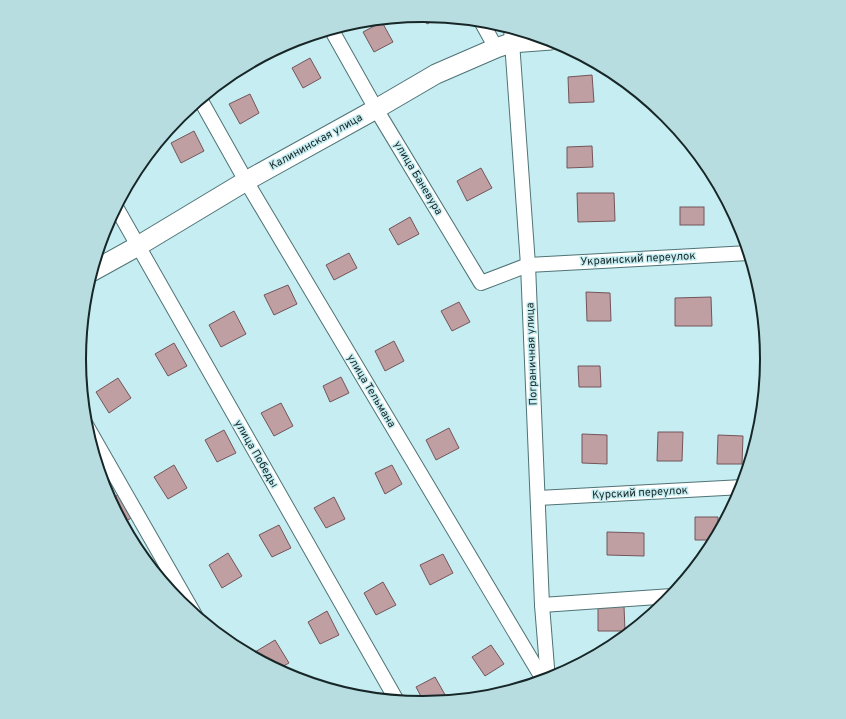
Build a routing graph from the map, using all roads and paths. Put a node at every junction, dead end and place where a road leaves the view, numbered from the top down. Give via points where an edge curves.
1 (490, 28) edge
2 (333, 35) edge
3 (506, 40) edge
4 (531, 40) edge
5 (203, 104) edge
6 (376, 109) junction
7 (246, 181) junction
8 (119, 212) edge
9 (138, 246) junction
10 (744, 253) edge
11 (528, 265) junction
12 (98, 268) edge
13 (96, 442) edge
14 (736, 487) edge
15 (538, 498) junction
16 (663, 597) edge
17 (186, 600) edge
18 (542, 604) junction
19 (547, 673) edge
20 (541, 675) edge
21 (394, 695) edge

1 - 3 street
2 - 6 street, улица Баневура
3 - 4 main road, Калининская улица
3 - 6 main road, Калининская улица via 436,74
3 - 11 street, Пограничная улица
5 - 7 street, улица Тельмана
6 - 7 main road, Калининская улица
6 - 11 street, улица Баневура via 481,283
7 - 9 main road, Калининская улица
7 - 20 street, улица Тельмана
8 - 9 street, улица Победы
9 - 12 main road, Калининская улица
9 - 21 street, улица Победы
10 - 11 street, Украинский переулок
11 - 15 street, Пограничная улица
13 - 17 street
14 - 15 street, Курский переулок
15 - 18 street, Пограничная улица
16 - 18 street
18 - 19 street, Пограничная улица

